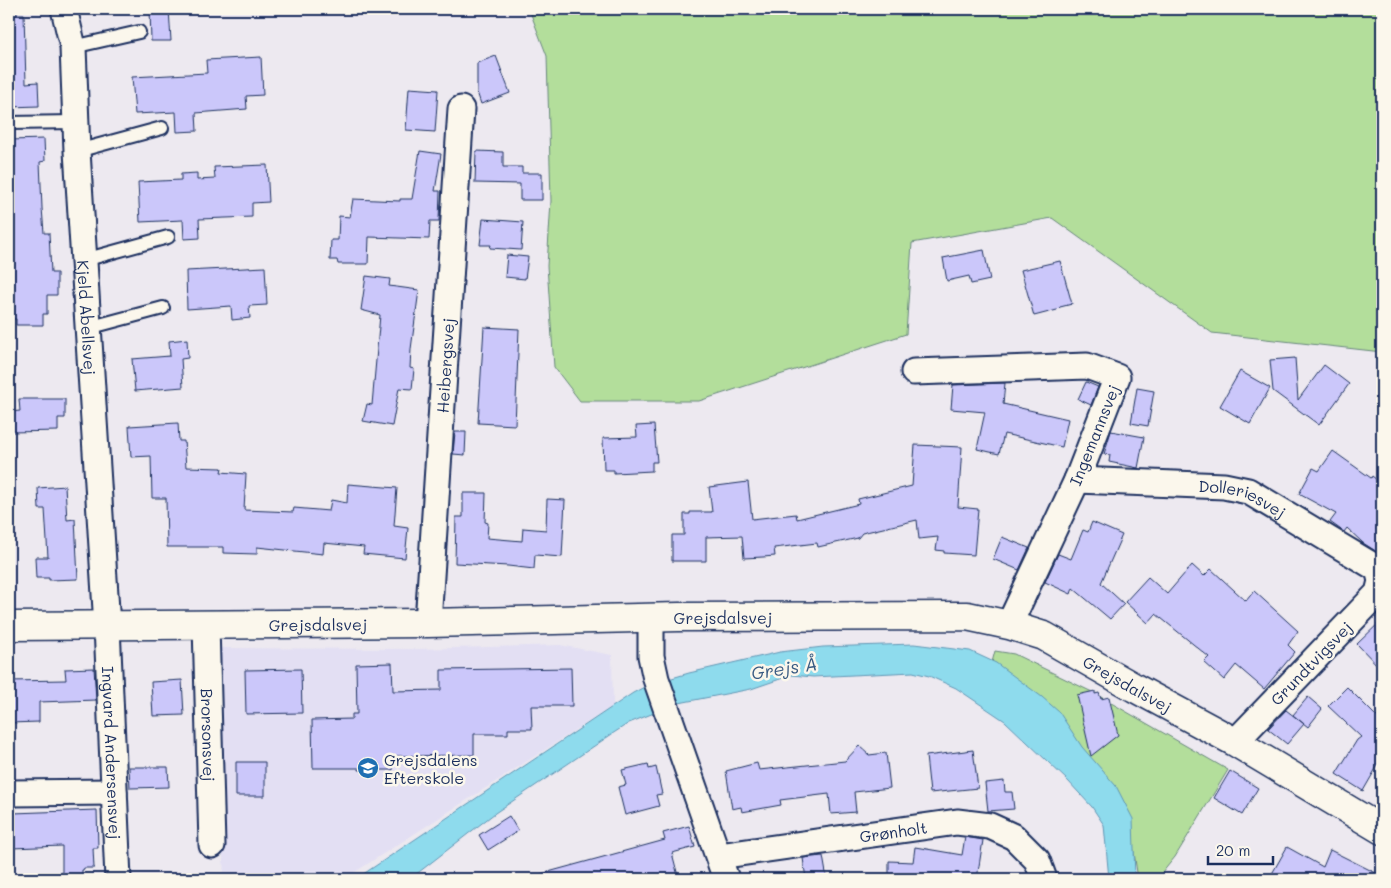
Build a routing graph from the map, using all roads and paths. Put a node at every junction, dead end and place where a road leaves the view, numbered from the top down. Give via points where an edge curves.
1 (64, 9) edge
2 (139, 32) dead end
3 (73, 47) junction
4 (461, 109) dead end
5 (75, 122) junction
6 (9, 123) edge
7 (162, 128) dead end
8 (77, 151) junction
9 (168, 237) dead end
10 (84, 260) junction
11 (163, 308) dead end
12 (88, 328) junction
13 (914, 372) dead end
14 (1077, 480) junction
15 (1381, 581) edge
16 (651, 618) junction
17 (428, 622) junction
18 (206, 625) junction
19 (1009, 625) junction
20 (9, 626) edge
21 (108, 626) junction
22 (1235, 742) junction
23 (114, 792) junction
24 (9, 793) edge
25 (1382, 830) edge
26 (212, 845) dead end
27 (722, 868) edge
28 (118, 879) edge
29 (1044, 879) edge

1 - 3 street, Kjeld Abellsvej
2 - 3 lane
3 - 5 street, Kjeld Abellsvej
4 - 17 street, Heibergsvej
5 - 6 lane
5 - 8 street, Kjeld Abellsvej
7 - 8 lane
8 - 10 street, Kjeld Abellsvej
9 - 10 lane
10 - 12 street, Kjeld Abellsvej
11 - 12 lane
12 - 21 street, Kjeld Abellsvej
13 - 14 street, Ingemannsvej via 1088,366 1117,378
14 - 15 street, Dolleriesvej via 1224,486 1248,491 1378,569
14 - 19 street, Ingemannsvej
15 - 22 street, Grundtvigsvej via 1378,593
16 - 17 street, Grejsdalsvej
16 - 19 street, Grejsdalsvej via 967,616
16 - 27 street, Grønholt via 650,656 656,679
17 - 18 street, Grejsdalsvej
18 - 21 street, Grejsdalsvej
18 - 26 street, Brorsonsvej
19 - 22 street, Grejsdalsvej via 1044,636
20 - 21 street, Grejsdalsvej
21 - 23 street, Ingvard Andersensvej
22 - 25 street, Grejsdalsvej
23 - 24 street
23 - 28 street, Ingvard Andersensvej
27 - 29 street, Grønholt via 957,822 990,826 1014,837 1037,860

